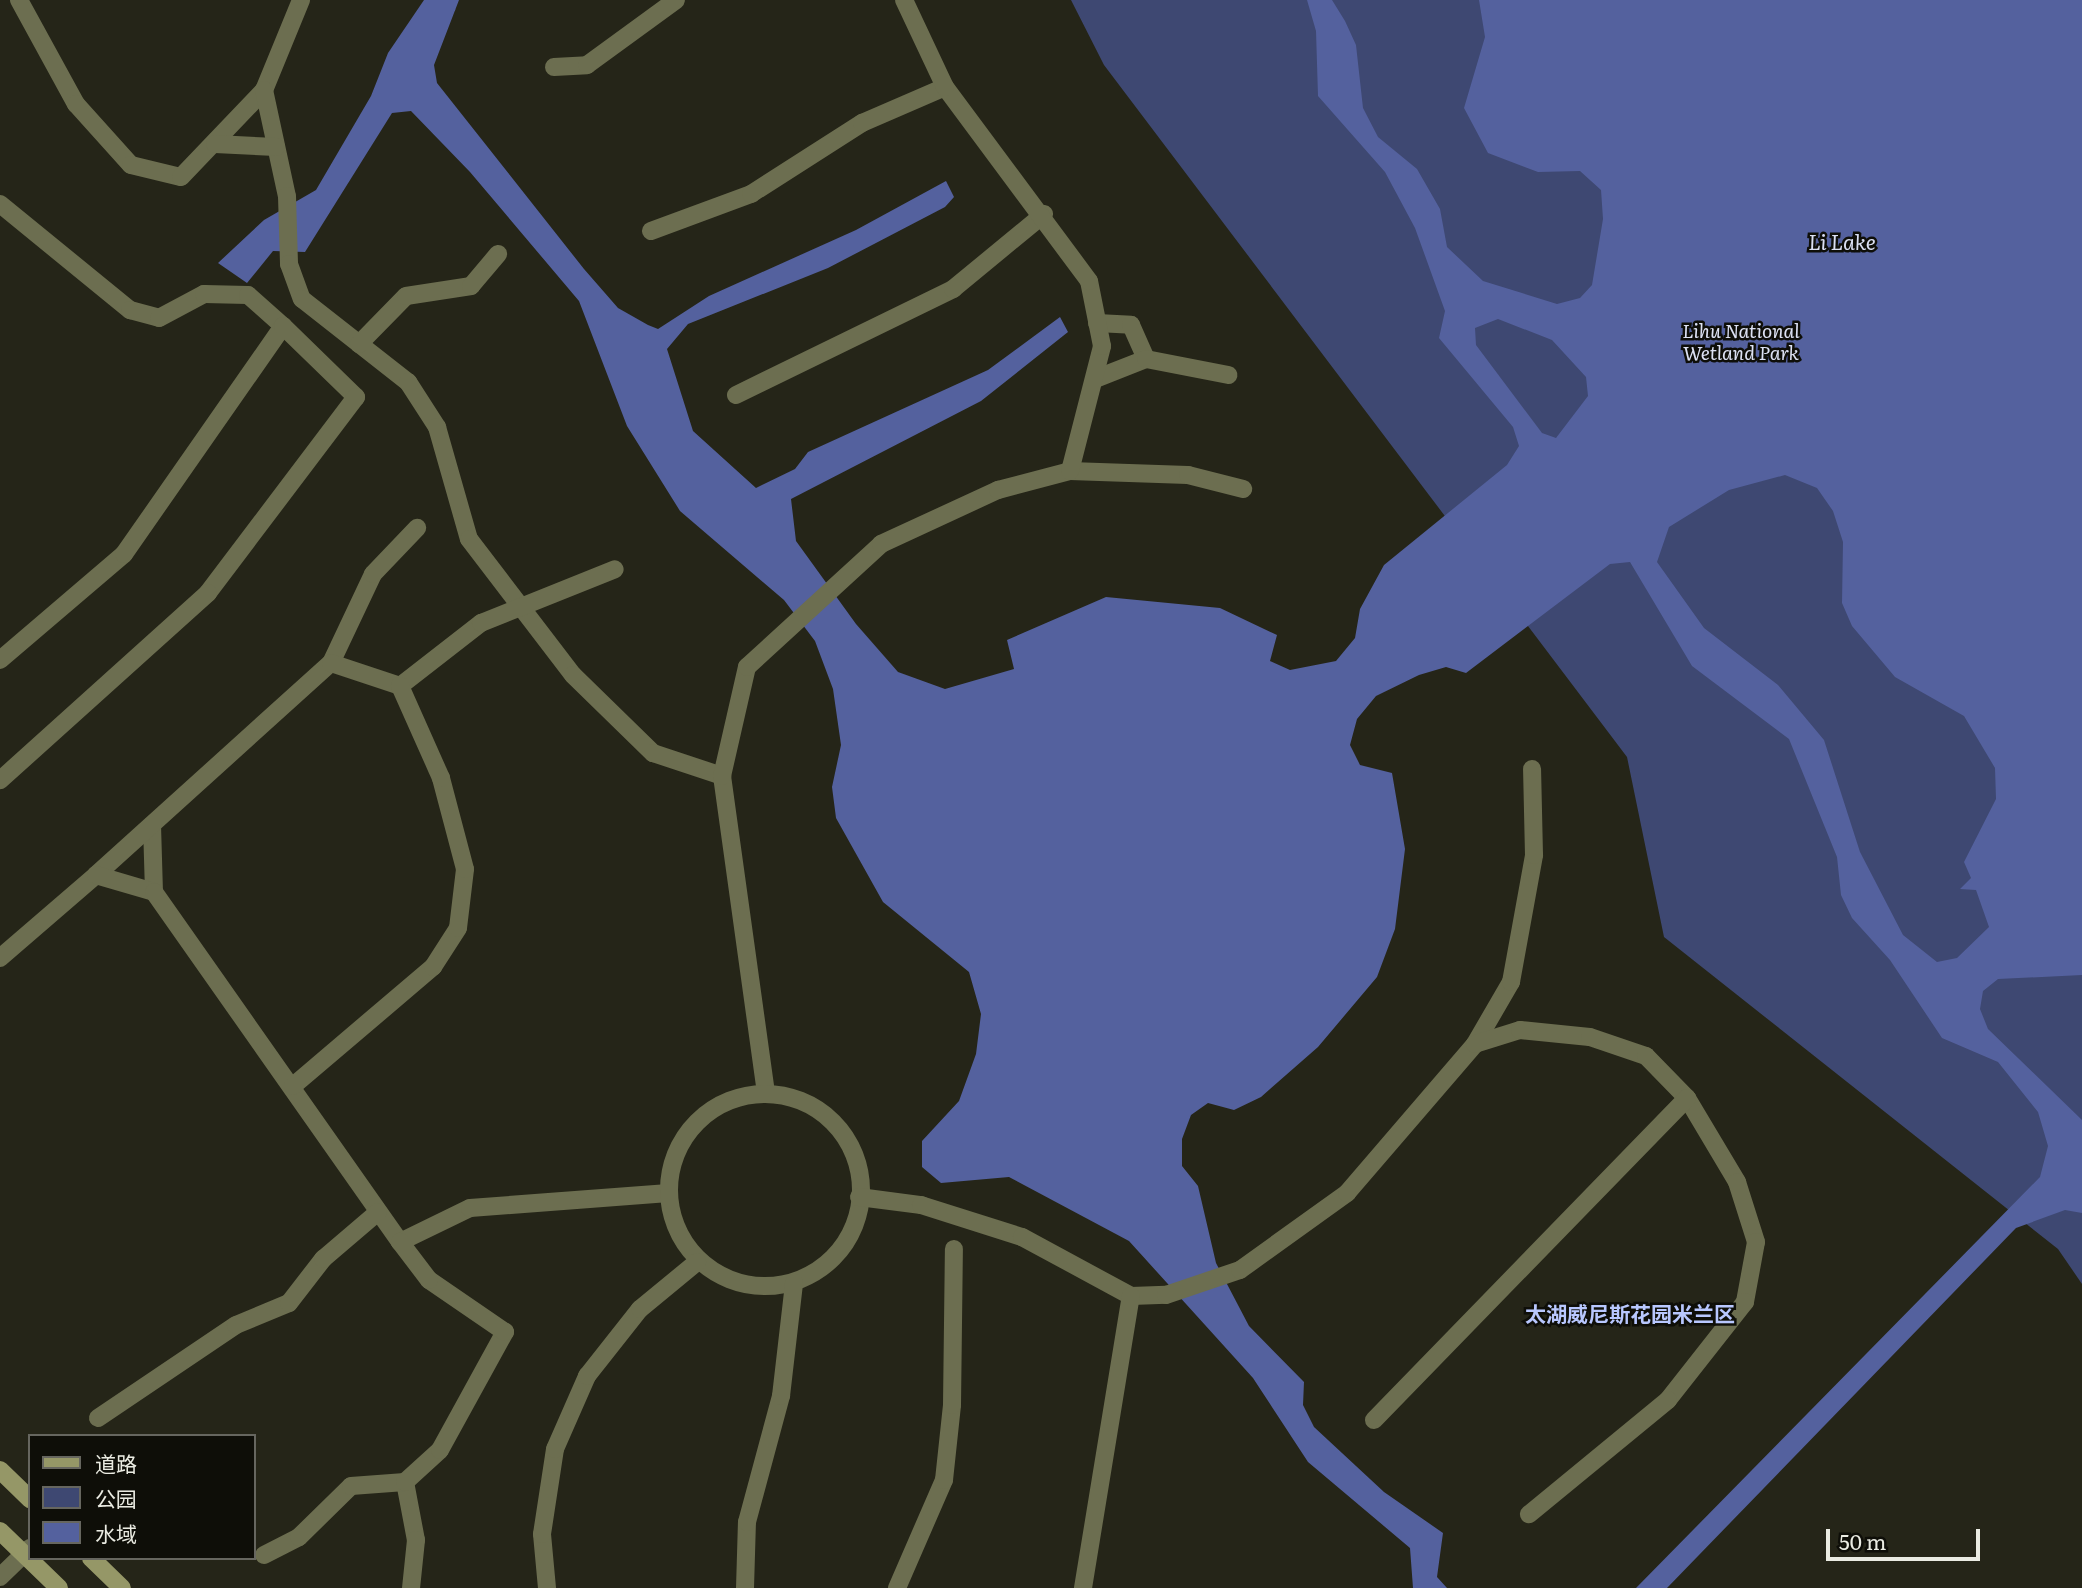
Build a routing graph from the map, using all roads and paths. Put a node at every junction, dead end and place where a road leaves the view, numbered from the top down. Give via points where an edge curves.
1 (19, 0) edge
2 (302, 0) edge
3 (676, 0) edge
4 (904, 0) edge
5 (554, 67) dead end
6 (944, 87) junction
7 (264, 90) junction
8 (215, 144) junction
9 (276, 147) junction
10 (0, 204) edge
11 (1044, 214) junction
12 (651, 231) dead end
13 (498, 254) dead end
14 (1097, 323) junction
15 (284, 326) junction
16 (359, 344) junction
17 (1146, 359) junction
18 (1228, 375) dead end
19 (1095, 379) junction
20 (736, 395) dead end
21 (1070, 471) junction
22 (1243, 489) dead end
23 (417, 528) dead end
24 (615, 569) dead end
25 (517, 608) junction
26 (0, 660) edge
27 (331, 663) junction
28 (400, 686) junction
29 (1532, 769) dead end
30 (722, 776) junction
31 (0, 779) edge
32 (152, 825) junction
33 (96, 875) junction
34 (154, 892) junction
35 (0, 958) edge
36 (1475, 1044) junction
37 (293, 1086) junction
38 (766, 1093) junction
39 (1687, 1098) junction
40 (668, 1193) junction
41 (859, 1197) junction
42 (378, 1212) junction
43 (400, 1242) junction
44 (954, 1249) dead end
45 (697, 1262) junction
46 (794, 1283) junction
47 (1131, 1296) junction
48 (98, 1418) dead end
49 (1374, 1420) dead end
50 (0, 1471) edge
51 (405, 1482) junction
52 (28, 1497) edge
53 (1529, 1514) dead end
54 (0, 1531) edge
55 (27, 1550) edge
56 (264, 1555) dead end
57 (35, 1560) edge
58 (93, 1560) edge
59 (0, 1577) edge
60 (59, 1588) edge
61 (122, 1588) edge
62 (411, 1588) edge
63 (547, 1588) edge
64 (745, 1588) edge
65 (897, 1588) edge
66 (1083, 1588) edge

1 - 8 street via 75,104 131,165 181,177
2 - 7 street
3 - 5 street via 587,65
4 - 6 street
6 - 11 street
6 - 12 street via 862,123 751,194
7 - 8 street
7 - 9 street
8 - 9 street
9 - 16 street via 287,196 289,264 302,299
10 - 15 street via 130,310 159,318 204,295 248,295
11 - 14 street via 1090,281
11 - 20 street via 953,289
13 - 16 street via 471,286 406,296
14 - 17 street via 1131,325
14 - 19 street via 1102,346
15 - 26 street via 124,554
15 - 31 street via 356,397 208,593
16 - 25 street via 408,382 437,427 469,539
17 - 18 street
17 - 19 street
19 - 21 street
21 - 22 street via 1188,475
21 - 30 street via 998,490 881,544 747,667
23 - 27 street via 373,574
24 - 25 street
25 - 28 street via 481,623
25 - 30 street via 653,753
27 - 28 street
27 - 32 street
28 - 37 street via 442,778 466,869 458,928 433,967
29 - 36 street via 1534,855 1511,982
30 - 38 street
32 - 33 street
32 - 34 street
33 - 34 street
33 - 35 street
34 - 37 street
36 - 39 street via 1520,1030 1590,1037 1646,1056
36 - 47 street via 1347,1193 1240,1270 1166,1295
37 - 42 street
38 - 40 street via 728,1100 696,1122 675,1155
38 - 41 street via 810,1104 844,1133 861,1175
39 - 49 street
39 - 53 street via 1737,1182 1756,1242 1745,1302 1668,1400
40 - 43 street via 470,1208
40 - 45 street via 679,1235
41 - 46 street via 857,1221 833,1259
41 - 47 street via 921,1206 1022,1237
42 - 43 street
42 - 48 street via 323,1259 289,1303 236,1325
43 - 51 street via 429,1280 505,1332 440,1450
44 - 65 street via 944,1480
45 - 46 street via 749,1286
45 - 63 street via 640,1309 587,1376 555,1449 542,1534
46 - 64 street via 781,1396 747,1522
47 - 66 street
50 - 52 main road
51 - 56 street via 351,1486 299,1537
51 - 62 street via 416,1540
54 - 55 main road
55 - 59 street
57 - 60 main road
58 - 61 main road

